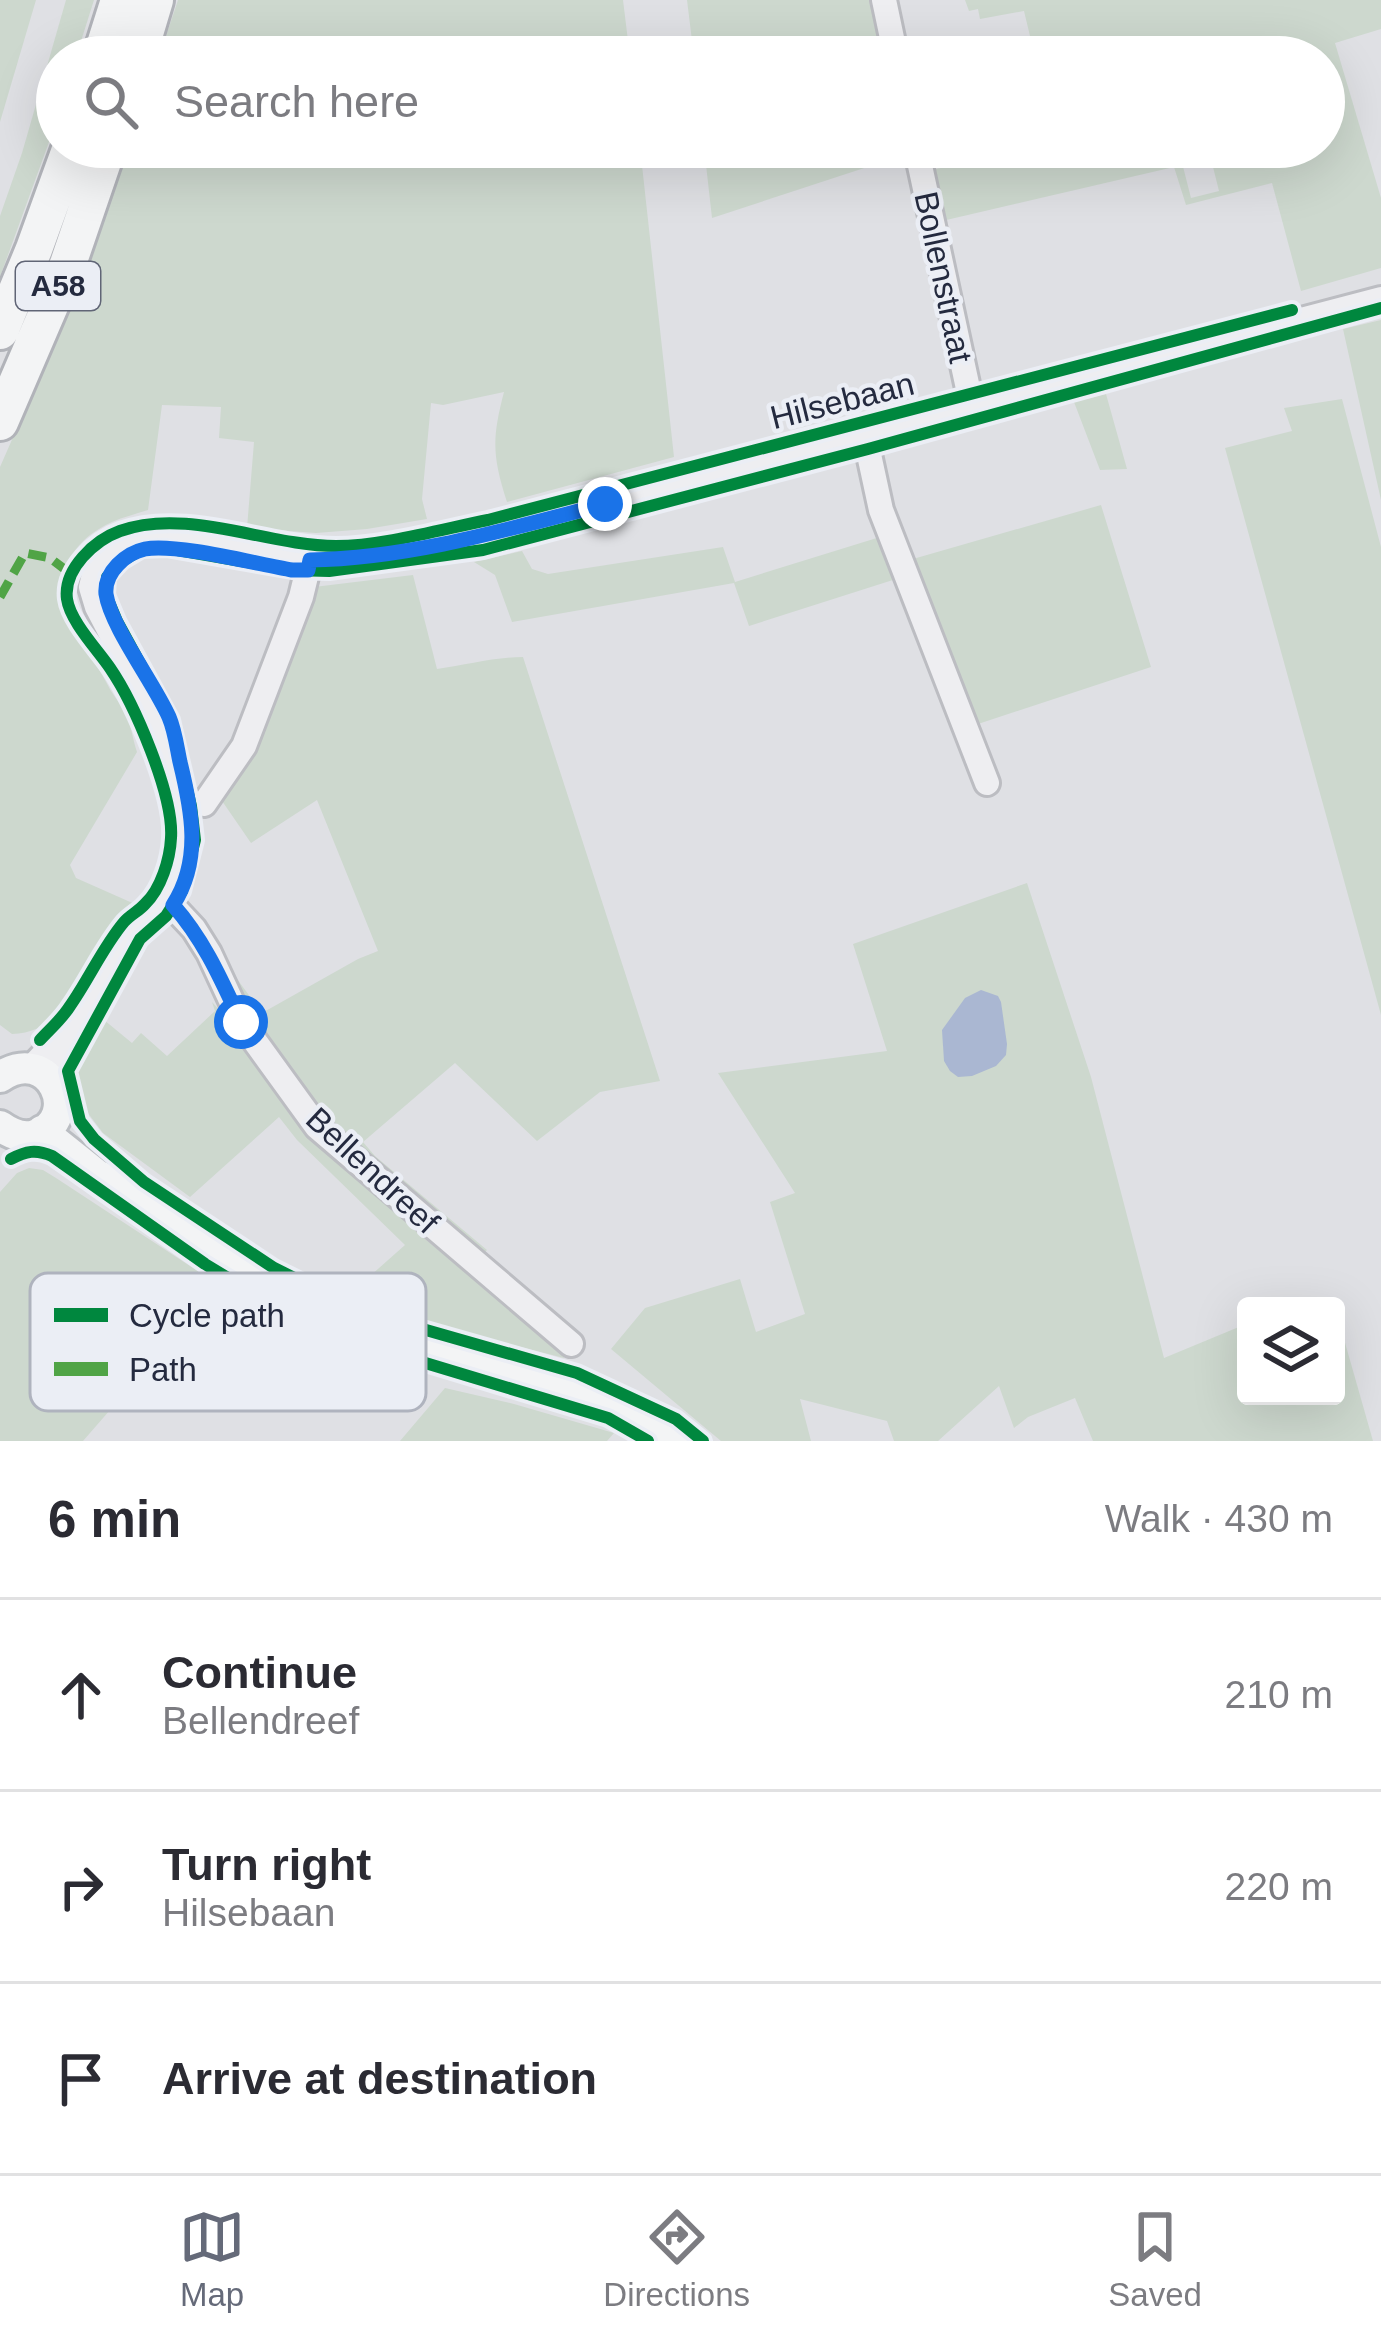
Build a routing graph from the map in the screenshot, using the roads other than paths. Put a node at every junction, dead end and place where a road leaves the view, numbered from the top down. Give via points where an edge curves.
1 (119, 0) edge
2 (155, 0) edge
3 (884, 0) edge
4 (107, 36) edge
5 (144, 36) edge
6 (892, 36) edge
7 (63, 168) edge
8 (101, 168) edge
9 (921, 168) edge
10 (1381, 298) edge
11 (0, 331) edge
12 (972, 407) junction
13 (0, 422) edge
14 (865, 436) junction
15 (310, 560) junction
16 (987, 783) dead end
17 (204, 804) dead end
18 (167, 900) junction
19 (18, 1070) edge
20 (22, 1133) edge
21 (252, 1273) edge
22 (571, 1344) dead end
23 (426, 1349) edge
24 (682, 1441) edge

1 - 4 highway
2 - 5 highway
3 - 6 street
7 - 11 highway, A58
8 - 13 highway, A58
9 - 12 street, Bollenstraat
10 - 12 street, Hilsebaan
12 - 14 street, Hilsebaan
14 - 15 street, Hilsebaan via 463,541
14 - 16 street via 881,511
15 - 17 street via 244,746
15 - 18 street, Hilsebaan via 166,535 133,538 96,567 97,607 154,716 178,794 182,835
18 - 19 street via 135,926 70,1042
18 - 22 street, Bellendreef via 194,929 241,1022 317,1127
19 - 20 main road via 58,1096
20 - 21 main road via 106,1164 162,1217
23 - 24 main road via 559,1384

